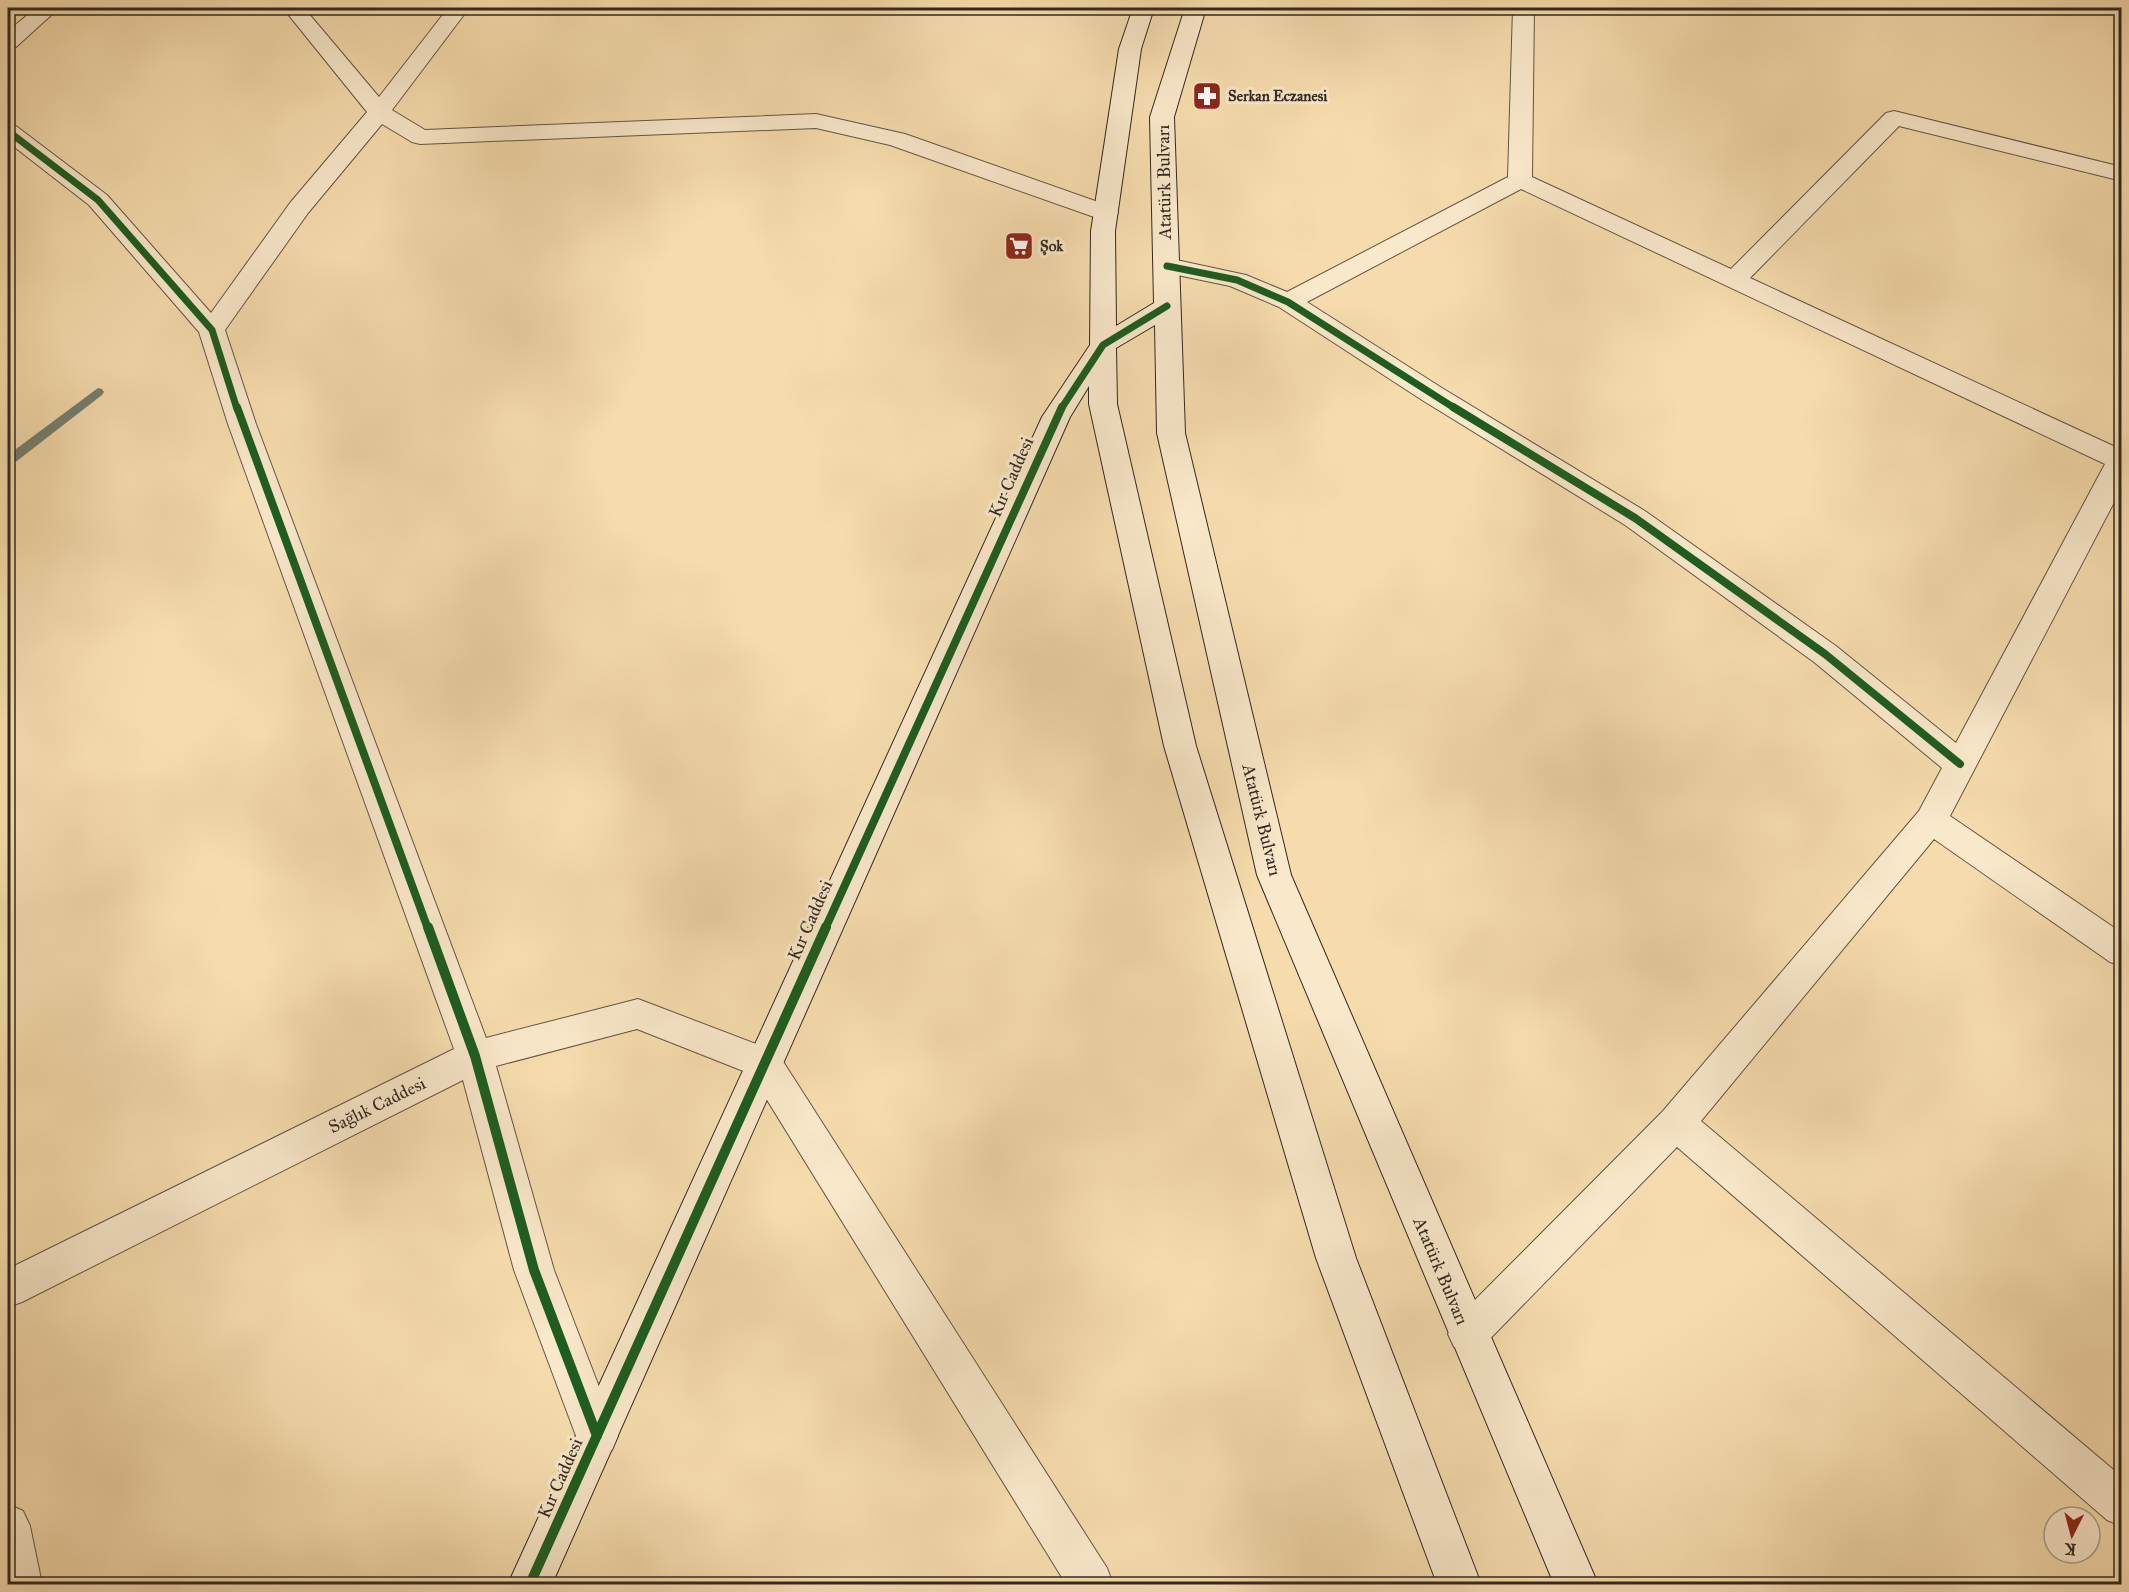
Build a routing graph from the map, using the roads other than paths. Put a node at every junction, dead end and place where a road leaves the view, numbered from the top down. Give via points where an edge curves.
1 (48, 8) edge
2 (293, 8) edge
3 (459, 8) edge
4 (1143, 8) edge
5 (1196, 8) edge
6 (1523, 8) edge
7 (8, 42) edge
8 (379, 112) junction
9 (8, 131) edge
10 (2121, 174) edge
11 (1520, 180) junction
12 (1106, 213) junction
13 (1167, 266) junction
14 (1733, 281) junction
15 (1288, 302) junction
16 (1167, 306) junction
17 (212, 330) junction
18 (1103, 345) junction
19 (2121, 461) edge
20 (1960, 764) junction
21 (1931, 820) junction
22 (2121, 952) edge
23 (474, 1056) junction
24 (764, 1063) junction
25 (1676, 1123) junction
26 (8, 1289) edge
27 (1468, 1334) junction
28 (597, 1436) junction
29 (2121, 1505) edge
30 (8, 1526) edge
31 (20, 1584) edge
32 (530, 1584) edge
33 (1091, 1584) edge
34 (1459, 1584) edge
35 (1576, 1584) edge

1 - 7 street
2 - 8 street
3 - 8 street
4 - 12 street via 1130,49
5 - 13 street, Atatürk Bulvarı via 1162,117
6 - 11 street
8 - 12 street via 420,137 816,121 897,138
8 - 17 street via 298,208
9 - 17 street via 98,200
10 - 14 street via 1894,118
11 - 14 street
11 - 15 street
12 - 18 street
13 - 15 street via 1237,280
13 - 16 street, Atatürk Bulvarı
14 - 19 street
15 - 20 street via 1635,518 1825,654
16 - 18 street, Kır Caddesi
16 - 27 street, Atatürk Bulvarı via 1171,433 1274,875
17 - 23 street via 242,424
18 - 24 street, Kır Caddesi via 1056,417
18 - 34 street via 1103,404 1180,746 1336,1258
19 - 20 street
20 - 21 street
21 - 22 street
21 - 25 street
23 - 24 street, Sağlık Caddesi via 638,1014
23 - 26 street, Sağlık Caddesi
23 - 28 street via 534,1270
24 - 28 street, Kır Caddesi
24 - 33 street
25 - 27 street
25 - 29 street
27 - 35 street, Atatürk Bulvarı
28 - 32 street, Kır Caddesi
30 - 31 street

